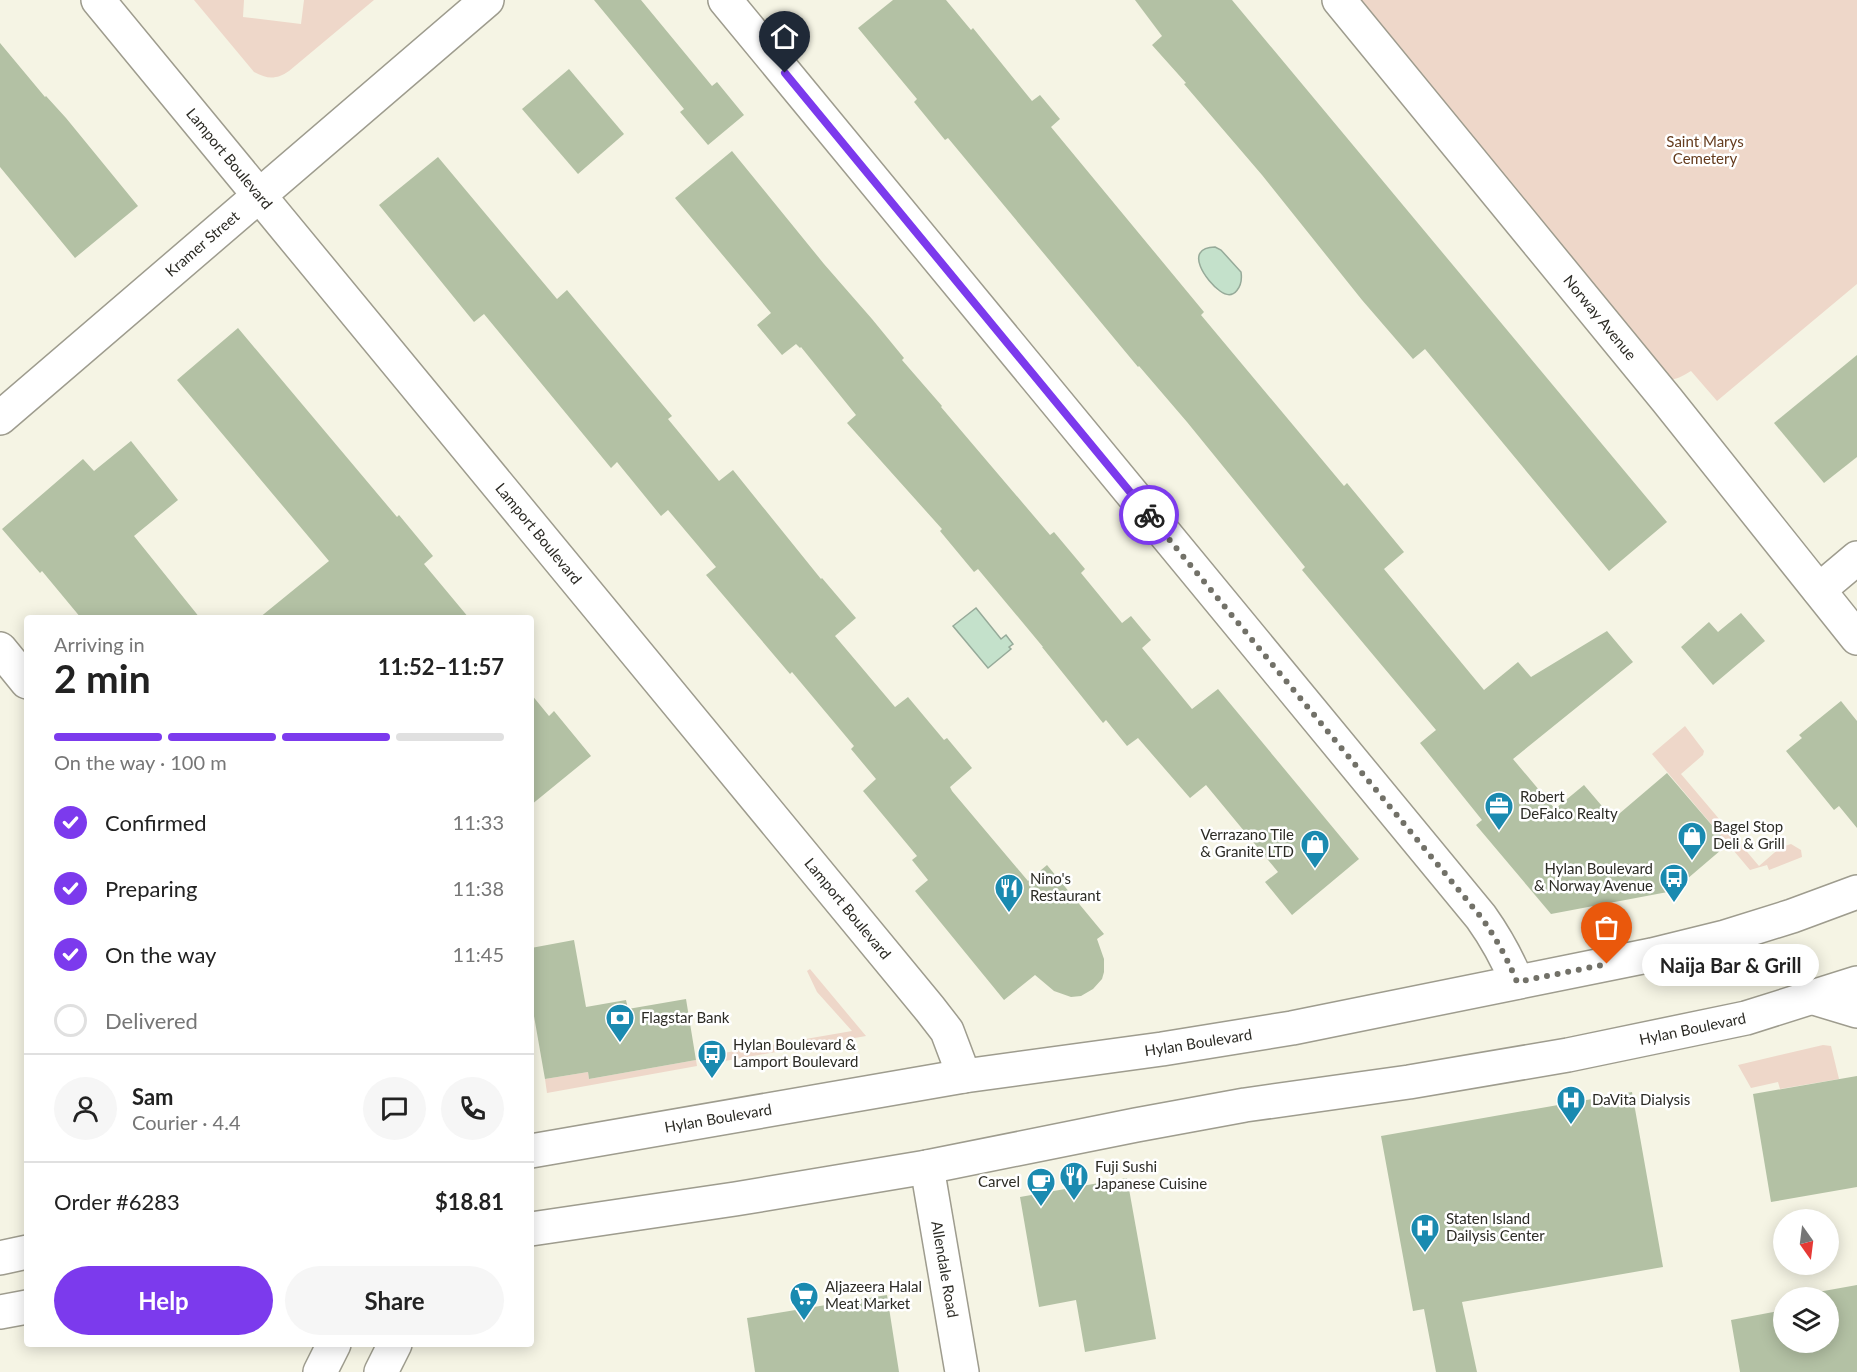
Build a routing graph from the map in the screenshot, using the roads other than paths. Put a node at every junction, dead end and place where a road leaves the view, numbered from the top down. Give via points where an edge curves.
1 (98, 0) edge
2 (487, 0) edge
3 (724, 0) edge
4 (1339, 0) edge
5 (260, 195) junction
6 (0, 418) edge
7 (1857, 558) edge
8 (1819, 590) junction
9 (1857, 638) edge
10 (0, 649) edge
11 (24, 678) edge
12 (1857, 892) edge
13 (1517, 982) junction
14 (1857, 983) edge
15 (1814, 998) junction
16 (1857, 1011) edge
17 (964, 1076) junction
18 (534, 1150) edge
19 (927, 1167) junction
20 (534, 1230) edge
21 (24, 1253) edge
22 (0, 1258) edge
23 (24, 1308) edge
24 (0, 1312) edge
25 (332, 1347) edge
26 (394, 1347) edge
27 (320, 1372) edge
28 (381, 1372) edge
29 (962, 1372) edge

1 - 5 street, Lamport Boulevard
2 - 5 street, Kramer Street
3 - 13 street via 1481,917 1495,935
4 - 8 street, Norway Avenue
5 - 6 street, Kramer Street
5 - 17 street, Lamport Boulevard via 930,1009 947,1031
7 - 8 street
8 - 9 street, Norway Avenue
10 - 11 street
12 - 13 street, Hylan Boulevard via 1725,937
13 - 17 street, Hylan Boulevard via 1292,1028
14 - 15 street, Hylan Boulevard
15 - 16 street
15 - 19 street, Hylan Boulevard via 1746,1018 1626,1044 1201,1113
17 - 18 street, Hylan Boulevard
19 - 20 street, Hylan Boulevard
19 - 29 street, Allendale Road
21 - 22 street
23 - 24 street
25 - 27 street
26 - 28 street

